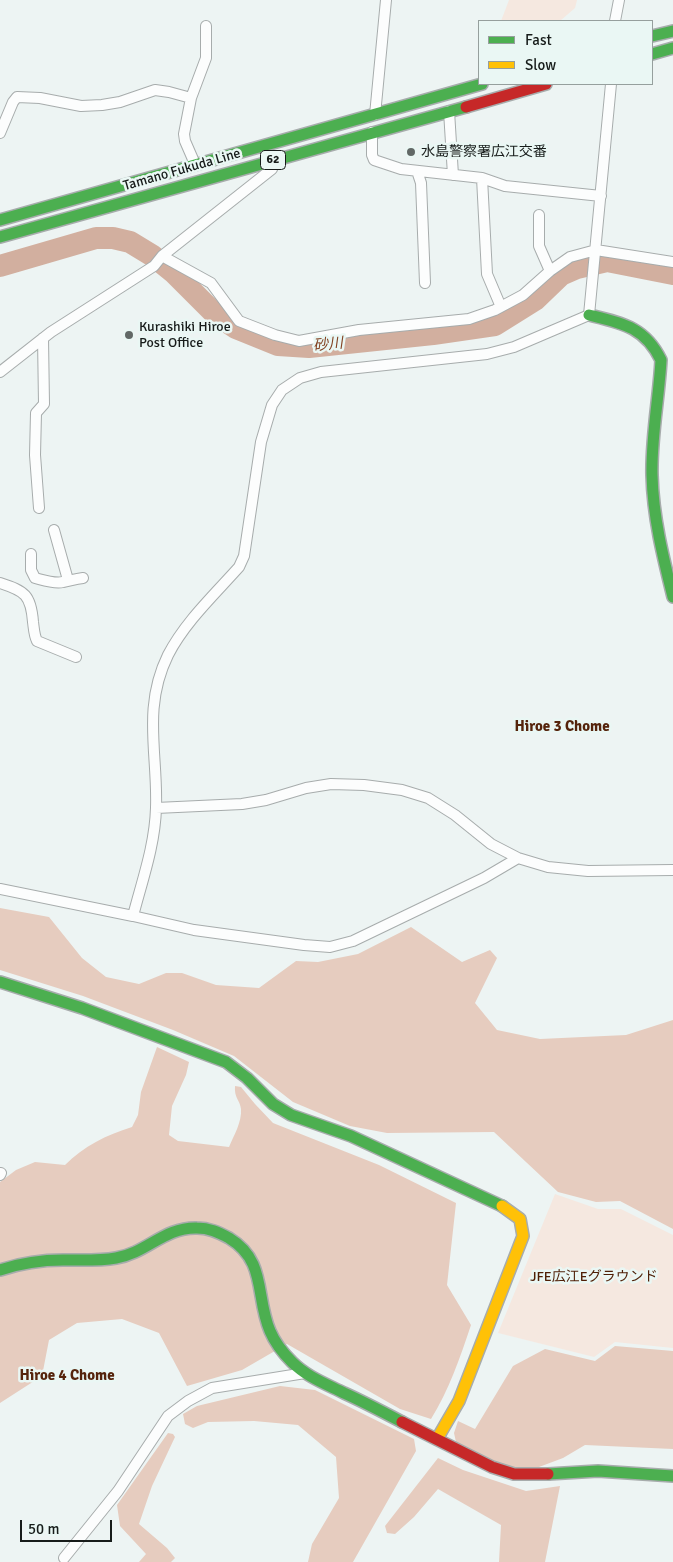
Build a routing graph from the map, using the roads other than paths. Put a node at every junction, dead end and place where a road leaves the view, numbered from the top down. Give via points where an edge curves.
1 (386, 0) edge
2 (619, 0) edge
3 (615, 20) edge
4 (206, 26) dead end
5 (673, 31) edge
6 (653, 36) edge
7 (673, 48) edge
8 (653, 54) edge
9 (479, 85) edge
10 (542, 85) edge
11 (611, 85) edge
12 (191, 98) junction
13 (449, 111) junction
14 (375, 115) junction
15 (0, 132) edge
16 (372, 132) junction
17 (276, 159) junction
18 (195, 164) junction
19 (417, 171) junction
20 (453, 175) junction
21 (482, 178) junction
22 (601, 196) junction
23 (540, 215) dead end
24 (0, 220) edge
25 (0, 237) edge
26 (596, 250) junction
27 (162, 256) junction
28 (673, 262) edge
29 (550, 271) junction
30 (425, 283) dead end
31 (501, 308) junction
32 (589, 316) junction
33 (44, 338) junction
34 (0, 372) edge
35 (38, 508) dead end
36 (54, 530) dead end
37 (31, 554) dead end
38 (35, 578) junction
39 (82, 578) dead end
40 (68, 580) junction
41 (0, 583) edge
42 (21, 591) junction
43 (673, 597) edge
44 (76, 657) dead end
45 (156, 808) junction
46 (518, 858) junction
47 (673, 870) edge
48 (0, 889) edge
49 (133, 916) junction
50 (0, 982) edge
51 (0, 1270) edge
52 (306, 1373) junction
53 (437, 1439) junction
54 (673, 1476) edge
55 (64, 1558) dead end

1 - 14 street
2 - 3 street
4 - 12 street via 206,58
5 - 6 street
7 - 8 street
9 - 14 street, Tamano Fukuda Line / 62
10 - 13 street, Tamano Fukuda Line / 62
11 - 22 street
12 - 15 street via 155,90 120,102 81,106 17,97
12 - 18 street via 184,134
13 - 16 street, Tamano Fukuda Line / 62
13 - 20 street
14 - 18 street, Tamano Fukuda Line / 62
16 - 17 street, Tamano Fukuda Line / 62
16 - 19 street via 374,160
17 - 25 street, Tamano Fukuda Line / 62
17 - 27 street via 272,168
18 - 24 street, Tamano Fukuda Line / 62
19 - 20 street
19 - 30 street via 421,183
20 - 21 street
21 - 22 street via 505,186
21 - 31 street via 488,274
22 - 26 street
23 - 29 street via 540,246
26 - 28 street
26 - 29 street via 570,256
26 - 32 street
27 - 31 street via 211,283 239,321 299,340 391,326 469,319
27 - 33 street via 154,266
29 - 31 street via 523,295
32 - 43 street via 636,329 648,337 661,360 652,458 655,519
32 - 45 street via 514,347 487,354 322,372 300,378 282,390 272,405 261,442 244,556 239,567 183,631 168,656 154,697 152,725
33 - 34 street
33 - 35 street via 44,404 36,413 34,455
36 - 40 street
37 - 38 street via 31,570
38 - 40 street via 50,582
38 - 42 street
39 - 40 street
41 - 42 street
42 - 44 street via 32,606 34,635 38,641
45 - 46 street via 242,804 331,784 383,787 428,798 491,844
45 - 49 street via 152,839
46 - 47 street via 548,867 588,871
46 - 49 street via 353,942 330,947 194,930
48 - 49 street
50 - 53 street via 82,1008 226,1062 272,1104 290,1115 351,1136 505,1206 520,1219 523,1236 459,1401
51 - 52 street via 29,1262 110,1260 144,1249 165,1234 183,1229 216,1231 244,1249 254,1263 271,1336 294,1364
52 - 53 street
52 - 55 street via 212,1388 168,1416 118,1491
53 - 54 street via 512,1474 544,1476 608,1471

